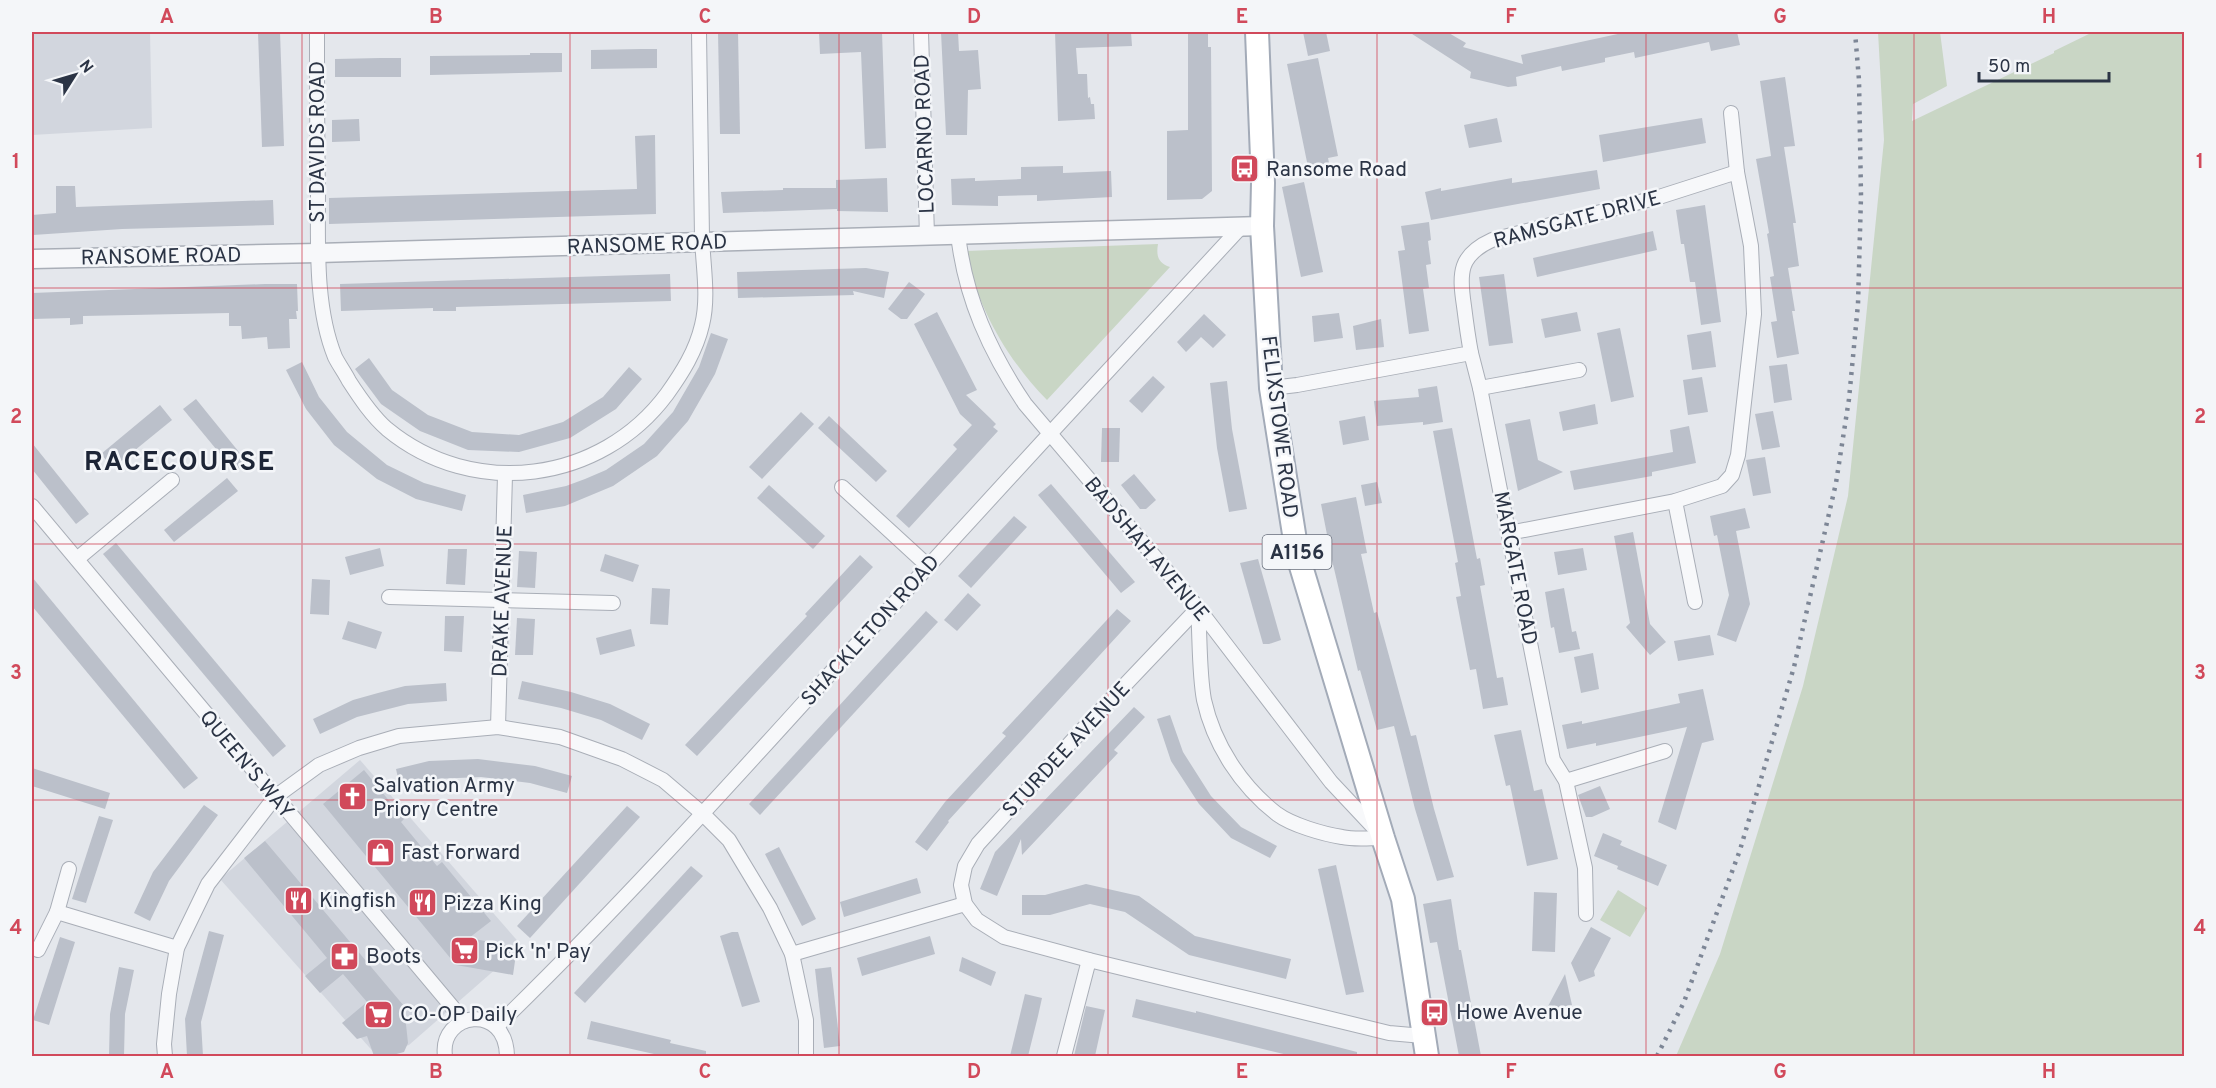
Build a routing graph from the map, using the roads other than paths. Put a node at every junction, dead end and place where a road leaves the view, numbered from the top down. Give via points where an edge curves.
1 (317, 32) edge
2 (699, 32) edge
3 (921, 32) edge
4 (1257, 32) edge
5 (1731, 113) dead end
6 (1737, 172) junction
7 (1251, 227) junction
8 (958, 234) junction
9 (927, 236) junction
10 (702, 243) junction
11 (318, 253) junction
12 (32, 259) edge
13 (1470, 353) junction
14 (1579, 370) dead end
15 (1271, 388) junction
16 (1480, 388) junction
17 (1050, 433) junction
18 (505, 475) junction
19 (172, 480) dead end
20 (842, 488) dead end
21 (1675, 501) junction
22 (32, 506) edge
23 (1509, 533) junction
24 (77, 559) junction
25 (928, 566) junction
26 (389, 597) dead end
27 (502, 600) junction
28 (1695, 602) dead end
29 (613, 603) dead end
30 (1198, 608) junction
31 (498, 727) junction
32 (1665, 751) dead end
33 (1566, 781) junction
34 (275, 797) junction
35 (703, 814) junction
36 (1383, 838) junction
37 (69, 869) dead end
38 (965, 904) junction
39 (57, 912) junction
40 (1586, 914) dead end
41 (177, 948) junction
42 (38, 951) dead end
43 (792, 954) junction
44 (1089, 960) junction
45 (464, 1021) junction
46 (496, 1027) junction
47 (1425, 1046) edge
48 (165, 1056) edge
49 (445, 1056) edge
50 (508, 1056) edge
51 (512, 1056) edge
52 (806, 1056) edge
53 (1064, 1056) edge

1 - 11 street, ST DAVIDS ROAD
2 - 10 street, ST DAVIDS ROAD
3 - 9 street, LOCARNO ROAD
4 - 7 main road, FELIXSTOWE ROAD / A1156 via 1263,183
5 - 6 street
6 - 13 street, RAMSGATE DRIVE via 1480,245 1470,253 1460,279
6 - 21 street via 1751,246 1754,314 1738,455 1732,475 1722,486
7 - 8 street, RANSOME ROAD
7 - 15 main road, FELIXSTOWE ROAD / A1156
7 - 17 street, SHACKLETON ROAD
8 - 9 street, RANSOME ROAD
8 - 17 street, BADSHAH AVENUE via 974,310 990,345 1025,404
9 - 10 street, RANSOME ROAD
10 - 11 street, RANSOME ROAD
10 - 18 street, ST DAVIDS ROAD via 702,324 679,377 650,415 601,452 570,464
11 - 12 street, RANSOME ROAD
11 - 18 street, ST DAVIDS ROAD via 327,331 336,358 361,400 386,428 418,450 457,466
13 - 15 street
13 - 16 street, MARGATE ROAD
14 - 16 street
15 - 36 main road, FELIXSTOWE ROAD / A1156 via 1298,553
16 - 23 street, MARGATE ROAD
17 - 25 street, SHACKLETON ROAD
17 - 30 street, BADSHAH AVENUE
18 - 27 street, DRAKE AVENUE
19 - 24 street
20 - 25 street
21 - 23 street
21 - 28 street
22 - 24 street, QUEEN'S WAY
23 - 33 street, MARGATE ROAD via 1553,759
24 - 34 street, QUEEN'S WAY
25 - 35 street, SHACKLETON ROAD
26 - 27 street
27 - 29 street
27 - 31 street, DRAKE AVENUE
30 - 36 street, BADSHAH AVENUE via 1331,782
30 - 36 street via 1204,699 1214,732 1246,785 1279,815 1317,831 1344,838
30 - 38 street, STURDEE AVENUE via 978,844 965,866 961,885
31 - 34 street via 399,736 359,748 319,765
31 - 35 street via 560,737 621,759 663,780
32 - 33 street
33 - 40 street, MARGATE ROAD via 1585,868
34 - 41 street via 207,884
34 - 45 street, QUEEN'S WAY
35 - 43 street via 729,840
35 - 46 street, SHACKLETON ROAD
36 - 47 main road, FELIXSTOWE ROAD / A1156 via 1404,899
37 - 39 street
38 - 43 street
38 - 44 street via 977,920 1004,937
39 - 41 street
39 - 42 street
41 - 48 street
43 - 52 street via 806,1020
44 - 47 street via 1389,1033
44 - 53 street
45 - 46 street via 484,1020
45 - 49 street via 450,1033
46 - 50 street via 507,1042
50 - 51 street

